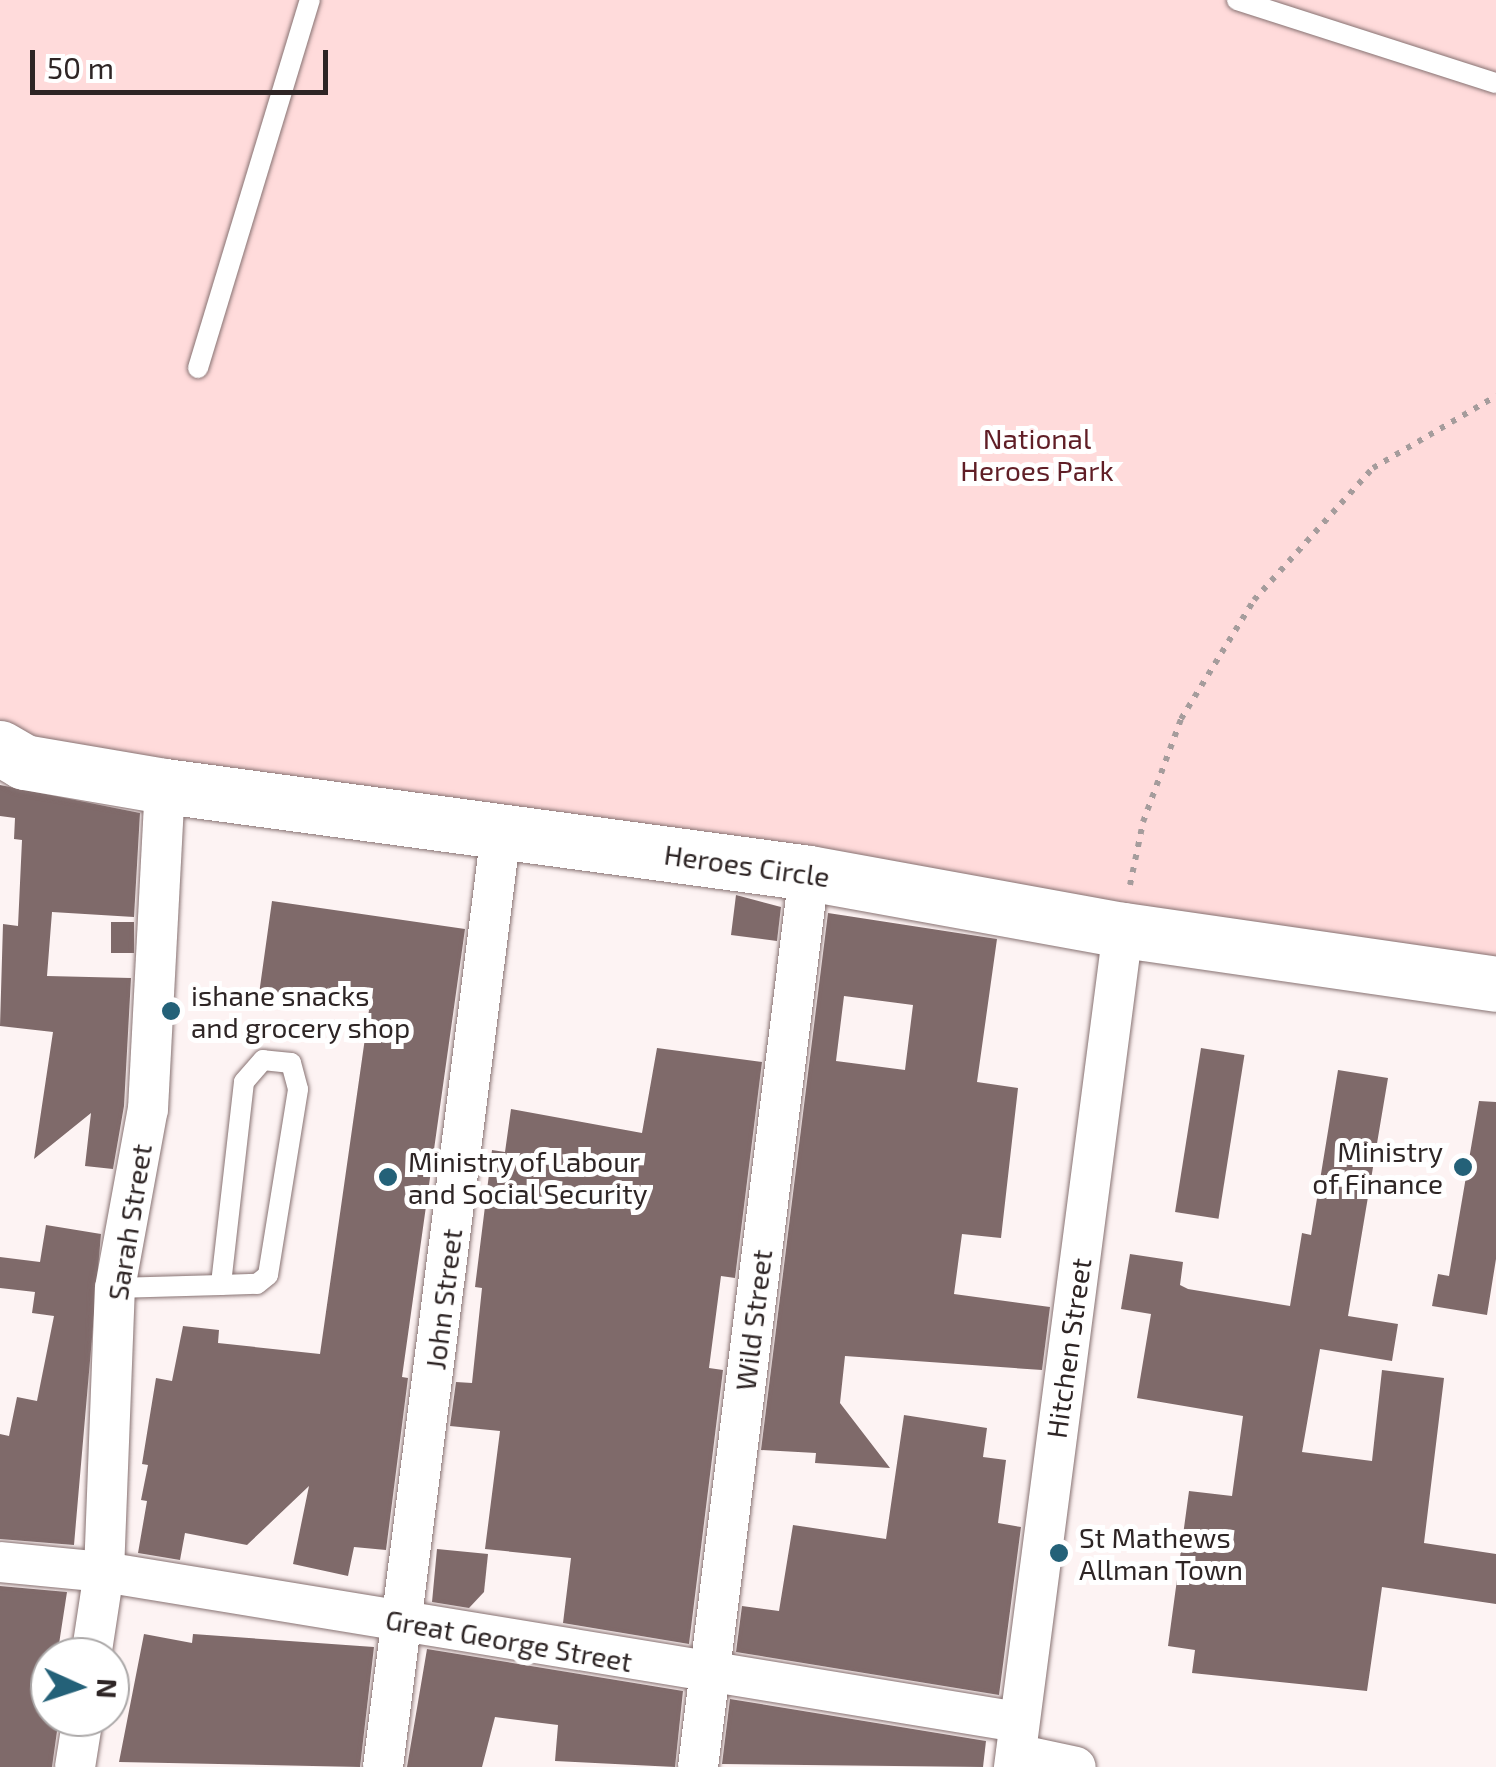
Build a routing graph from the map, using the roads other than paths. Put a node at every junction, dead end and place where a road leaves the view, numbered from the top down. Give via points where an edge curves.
1 (310, 0) edge
2 (1237, 0) edge
3 (1496, 83) edge
4 (198, 368) dead end
5 (8, 756) edge
6 (165, 786) junction
7 (502, 831) junction
8 (809, 873) junction
9 (1123, 930) junction
10 (1496, 984) edge
11 (221, 1286) junction
12 (116, 1288) junction
13 (0, 1562) edge
14 (104, 1572) junction
15 (402, 1622) junction
16 (94, 1637) edge
17 (709, 1674) junction
18 (79, 1737) edge
19 (1016, 1748) edge
20 (75, 1767) edge
21 (383, 1767) edge
22 (698, 1767) edge
23 (1076, 1767) edge

1 - 4 lane
2 - 3 lane
5 - 6 main road, Heroes Circle
6 - 7 main road, Heroes Circle
6 - 12 street, Sarah Street via 148,1109
7 - 8 main road, Heroes Circle
7 - 15 street, John Street
8 - 9 main road, Heroes Circle
8 - 17 street, Wild Street
9 - 10 main road, Heroes Circle
9 - 19 street, Hitchen Street
11 - 11 lane via 258,1284 274,1261 298,1090 291,1062 262,1060 244,1082
11 - 12 lane
12 - 14 street, Sarah Street
13 - 14 street, Great George Street
14 - 15 street, Great George Street
14 - 16 street, Sarah Street
15 - 17 street, Great George Street
15 - 21 street, John Street
17 - 19 street, Great George Street
17 - 22 street, Wild Street
18 - 20 street
19 - 23 street, Great George Street

